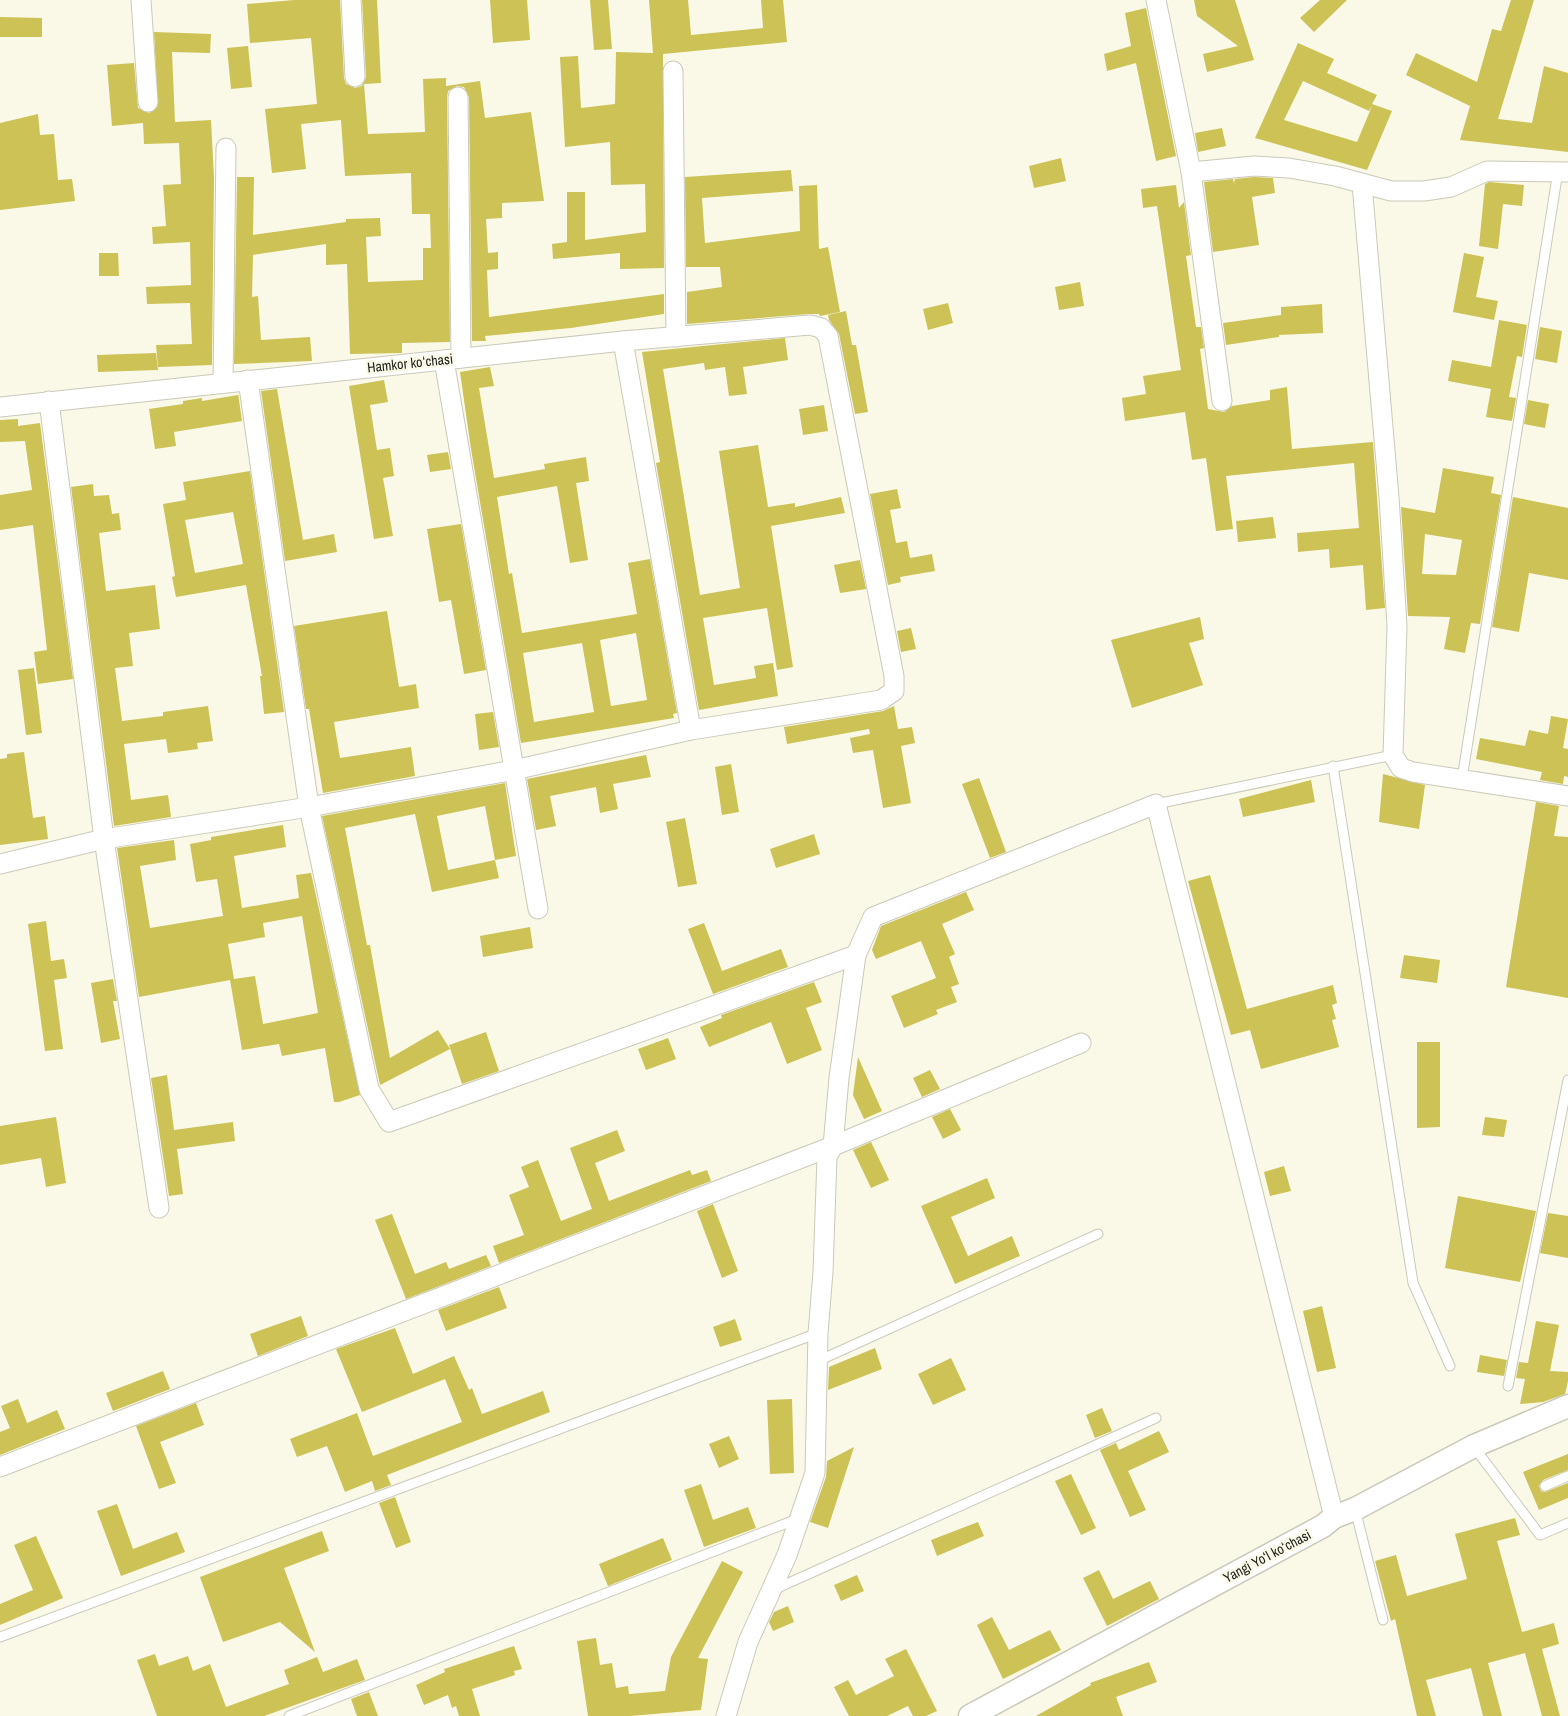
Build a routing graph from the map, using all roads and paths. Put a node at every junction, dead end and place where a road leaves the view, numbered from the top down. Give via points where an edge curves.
1 (141, 0) edge
2 (351, 0) edge
3 (1156, 0) edge
4 (673, 71) dead end
5 (355, 77) dead end
6 (458, 97) dead end
7 (148, 102) dead end
8 (226, 148) dead end
9 (1563, 171) edge
10 (1190, 172) junction
11 (1362, 184) junction
12 (676, 337) junction
13 (623, 341) junction
14 (453, 359) junction
15 (248, 380) junction
16 (223, 383) junction
17 (49, 401) junction
18 (1222, 401) dead end
19 (0, 407) edge
20 (691, 730) junction
21 (1393, 755) junction
22 (1333, 766) junction
23 (514, 770) junction
24 (1462, 779) junction
25 (1568, 796) edge
26 (1156, 804) junction
27 (309, 807) junction
28 (104, 839) junction
29 (0, 864) edge
30 (538, 908) dead end
31 (856, 955) junction
32 (1081, 1043) dead end
33 (1568, 1080) edge
34 (833, 1146) junction
35 (158, 1208) dead end
36 (1098, 1234) dead end
37 (818, 1333) junction
38 (818, 1361) junction
39 (1450, 1366) dead end
40 (1508, 1386) dead end
41 (1568, 1406) edge
42 (1156, 1418) dead end
43 (1474, 1446) junction
44 (0, 1467) edge
45 (1568, 1476) edge
46 (1545, 1486) dead end
47 (1355, 1509) junction
48 (1334, 1517) junction
49 (800, 1518) junction
50 (1568, 1523) edge
51 (771, 1591) junction
52 (1383, 1620) dead end
53 (0, 1637) edge
54 (289, 1716) edge
55 (726, 1716) edge
56 (970, 1716) edge

1 - 7 street
2 - 5 street
3 - 10 street
4 - 12 street
6 - 14 street
8 - 16 street
9 - 11 street via 1487,171 1450,187 1424,191 1391,191
9 - 24 lane
10 - 11 street via 1254,166 1289,168
10 - 18 street
11 - 21 street via 1396,616
12 - 13 street, Hamkor koʻchasi
12 - 20 street, Hamkor koʻchasi via 810,325 821,328 828,336 894,676 894,691 881,700
13 - 14 street, Hamkor koʻchasi
13 - 20 street
14 - 15 street, Hamkor koʻchasi
14 - 23 street
15 - 16 street, Hamkor koʻchasi
15 - 27 street
16 - 17 street, Hamkor koʻchasi
17 - 19 street, Hamkor koʻchasi
17 - 28 street
20 - 23 street
21 - 22 lane
21 - 24 street via 1401,768
22 - 26 lane
22 - 39 lane via 1413,1283
23 - 27 street
23 - 30 street
24 - 25 street
26 - 31 street via 873,917
26 - 48 street
27 - 28 street
27 - 31 street via 369,1089 389,1122
28 - 29 street
28 - 35 street
31 - 34 street
32 - 34 street
33 - 40 lane
34 - 37 street via 826,1156
34 - 44 street
36 - 38 lane
37 - 38 street
37 - 53 lane
38 - 49 street via 815,1473
41 - 43 street, Yangi Yoʻl koʻchasi
42 - 51 lane
43 - 47 street, Yangi Yoʻl koʻchasi
43 - 50 lane via 1540,1535
45 - 46 lane
47 - 48 street, Yangi Yoʻl koʻchasi
47 - 52 lane
48 - 56 street, Yangi Yoʻl koʻchasi via 1323,1526
49 - 51 street
49 - 54 lane
51 - 55 street via 748,1642

